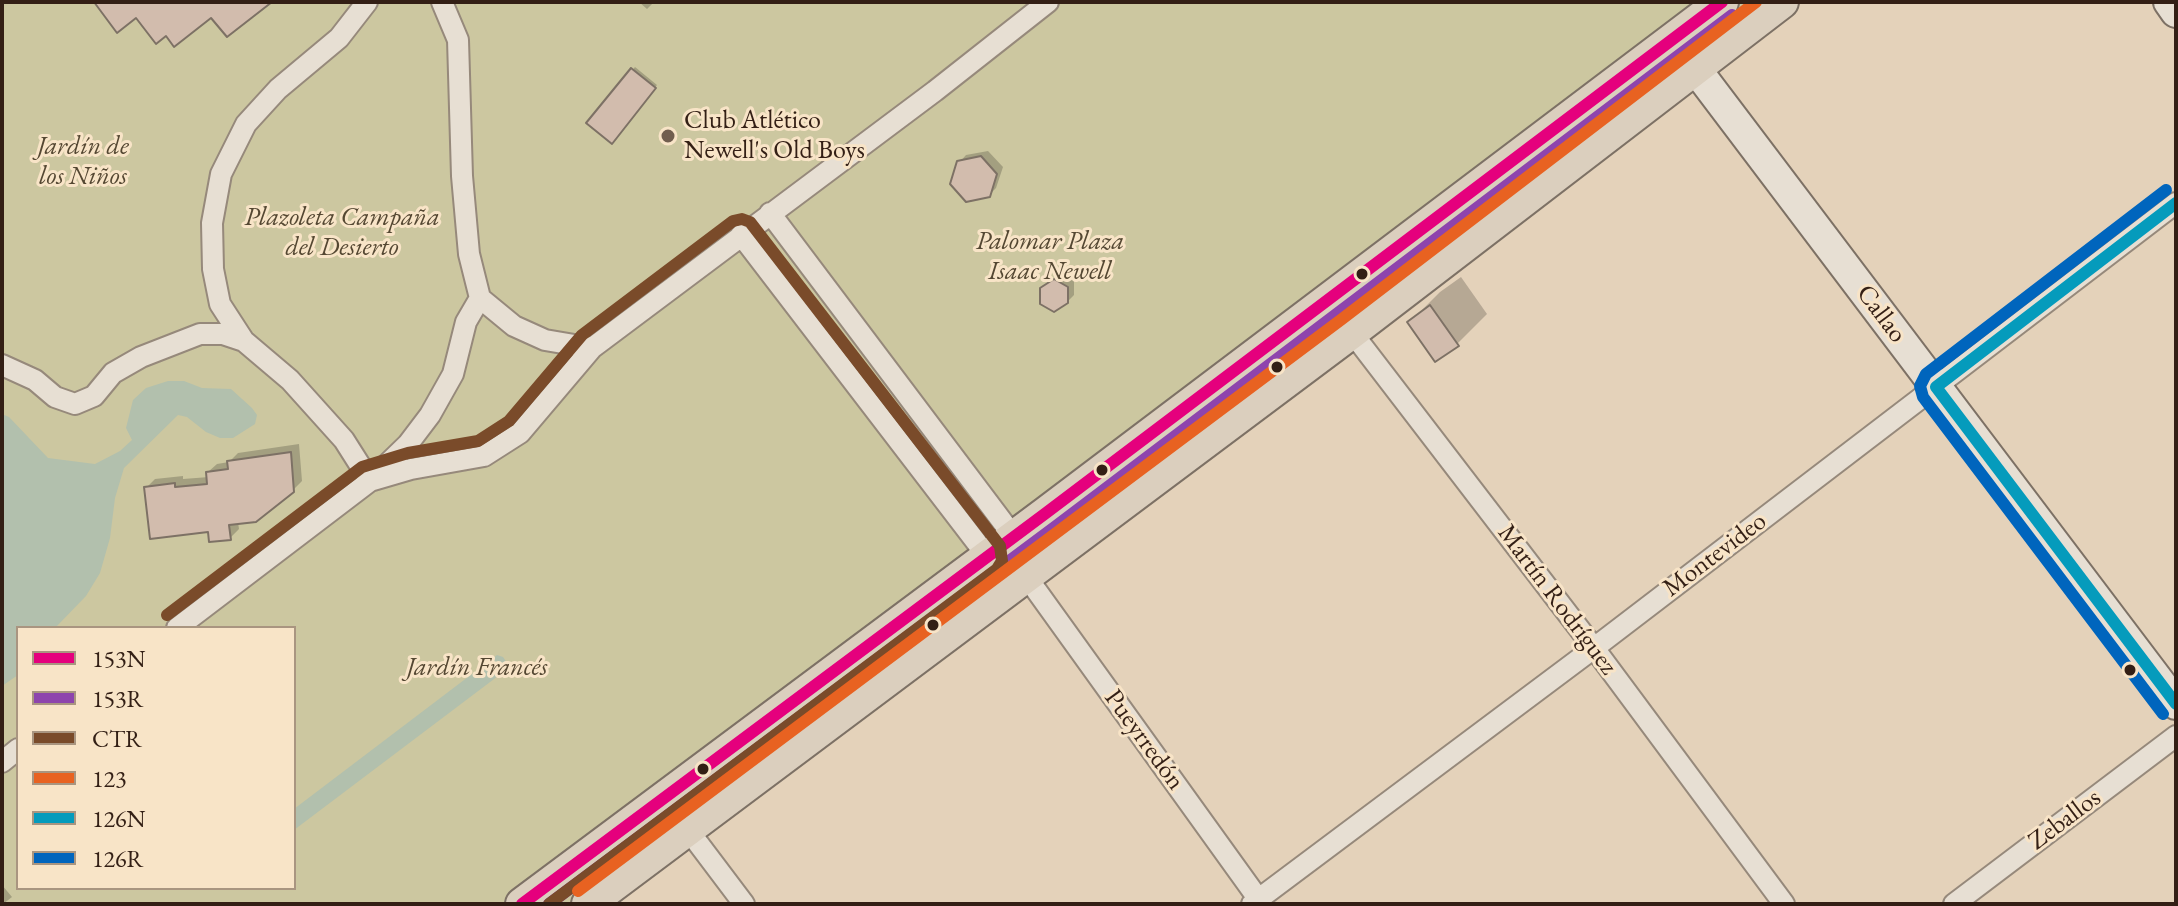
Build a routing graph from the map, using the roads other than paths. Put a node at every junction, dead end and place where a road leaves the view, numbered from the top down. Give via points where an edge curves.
1 (367, 2) edge
2 (442, 2) edge
3 (1048, 2) edge
4 (1722, 2) edge
5 (1782, 2) edge
6 (2169, 2) edge
7 (2176, 12) edge
8 (1673, 39) junction
9 (1695, 68) junction
10 (2176, 203) edge
11 (770, 213) junction
12 (741, 235) junction
13 (480, 298) junction
14 (1327, 300) junction
15 (1352, 332) junction
16 (244, 341) junction
17 (592, 348) junction
18 (2, 365) edge
19 (1936, 387) junction
20 (370, 481) junction
21 (1014, 537) junction
22 (987, 556) junction
23 (1026, 576) junction
24 (180, 626) edge
25 (1594, 648) junction
26 (2176, 704) edge
27 (2176, 736) edge
28 (664, 798) junction
29 (689, 831) junction
30 (1258, 902) edge
31 (522, 904) edge
32 (588, 904) edge
33 (744, 904) edge
34 (1784, 904) edge
35 (1954, 904) edge

1 - 16 street via 339,38 246,124 221,174 212,223 213,269 220,304
2 - 13 street via 458,40 467,239
3 - 11 street
4 - 8 main road
5 - 9 main road
6 - 7 main road
8 - 9 main road, Callao
8 - 14 main road
9 - 15 main road
9 - 19 main road, Callao
10 - 19 street, Montevideo
11 - 12 street
11 - 21 street
12 - 17 street
12 - 22 street
13 - 17 street via 514,326 545,340
13 - 20 street via 466,322 453,374 430,415
14 - 15 street, Martín Rodríguez
14 - 21 main road
15 - 23 main road
15 - 25 street, Martín Rodríguez
16 - 18 street via 200,334 141,357 113,373 94,396 75,404
16 - 20 street via 290,380 344,440
17 - 20 street via 520,433 484,456
19 - 25 street, Montevideo
19 - 26 main road, Callao
20 - 24 street
21 - 22 main road
22 - 23 street
22 - 28 main road
23 - 29 main road
23 - 30 street, Pueyrredón
25 - 30 street, Montevideo
25 - 34 street, Martín Rodríguez
27 - 35 street, Zeballos
28 - 29 street
28 - 31 main road
29 - 32 main road
29 - 33 street

